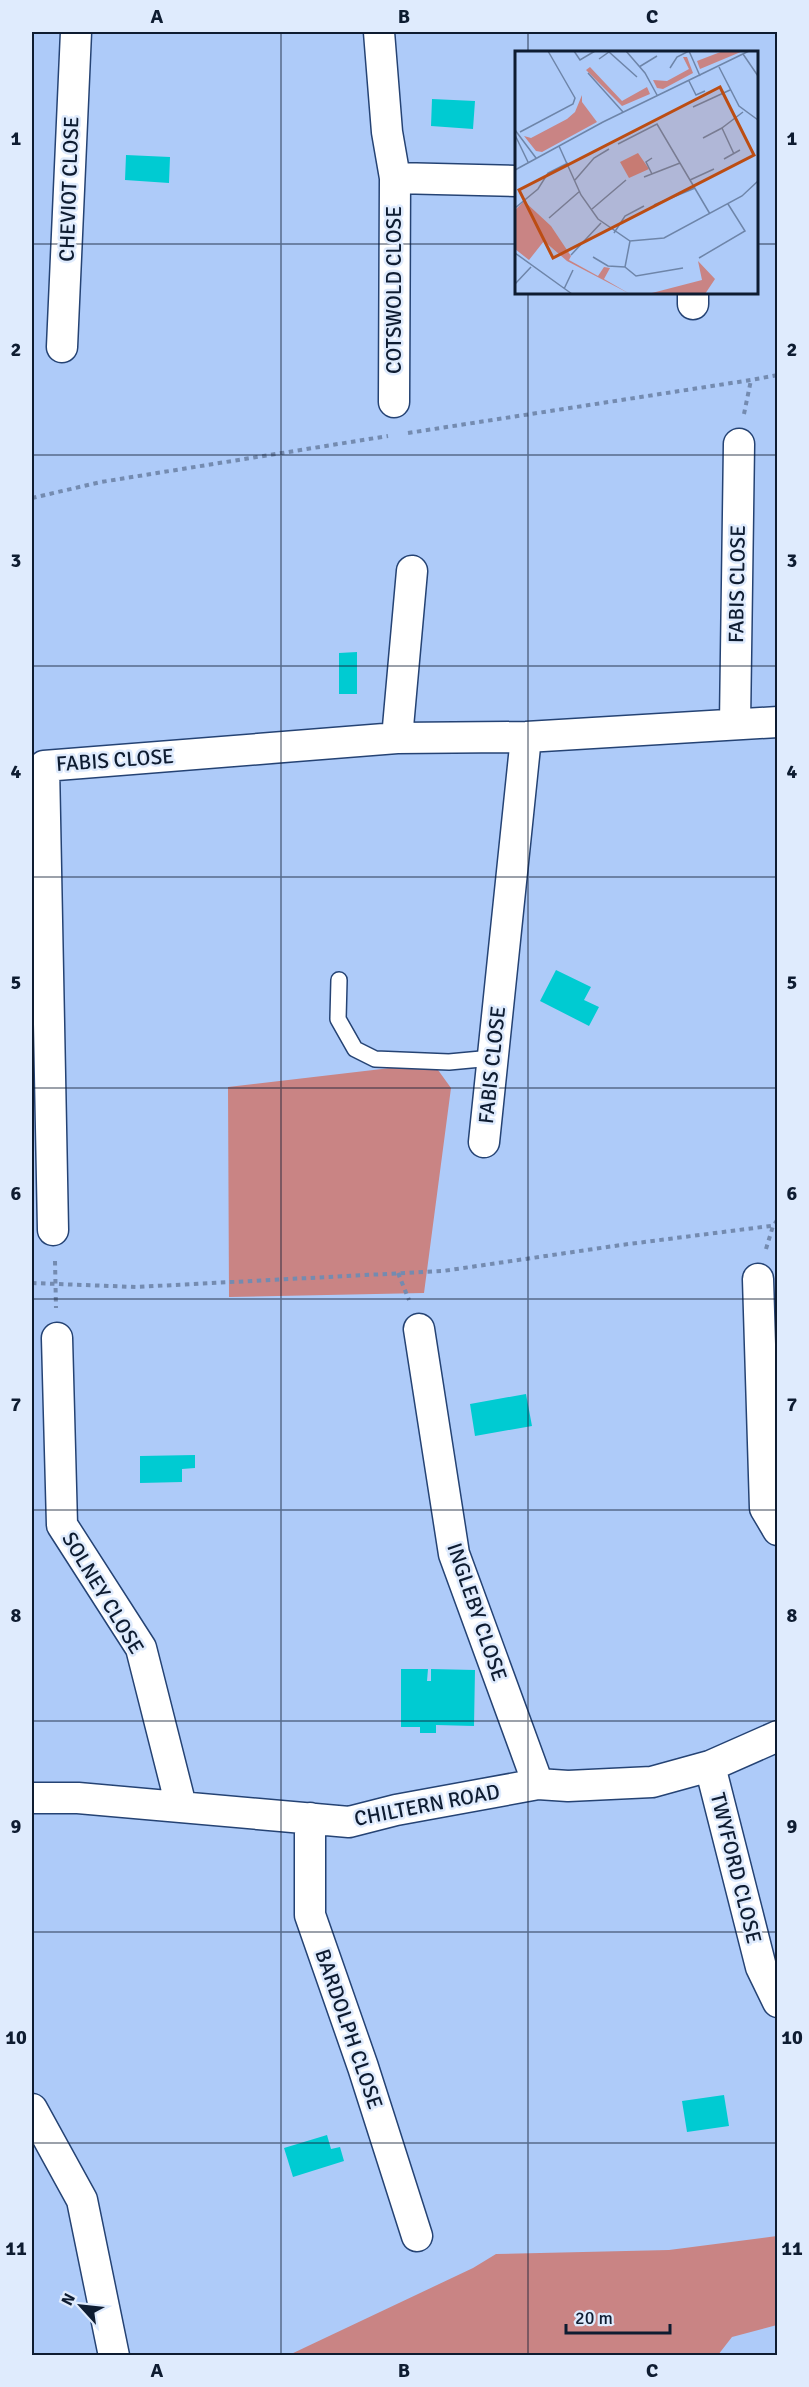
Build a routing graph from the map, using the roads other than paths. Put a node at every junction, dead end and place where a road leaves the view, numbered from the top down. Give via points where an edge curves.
1 (76, 32) edge
2 (379, 32) edge
3 (395, 178) junction
4 (515, 181) edge
5 (62, 347) dead end
6 (394, 402) dead end
7 (739, 444) dead end
8 (412, 571) dead end
9 (777, 722) edge
10 (735, 723) junction
11 (526, 737) junction
12 (397, 738) junction
13 (339, 980) dead end
14 (492, 1058) junction
15 (484, 1142) dead end
16 (53, 1230) road end
17 (758, 1279) dead end
18 (419, 1329) dead end
19 (57, 1338) road end
20 (777, 1530) edge
21 (777, 1736) edge
22 (711, 1766) junction
23 (538, 1784) junction
24 (32, 1798) edge
25 (181, 1806) junction
26 (310, 1818) junction
27 (777, 2002) edge
28 (32, 2109) edge
29 (417, 2236) dead end
30 (114, 2355) edge

1 - 5 street, CHEVIOT CLOSE
2 - 3 street, COTSWOLD CLOSE
3 - 4 street, COTSWOLD CLOSE
3 - 6 street, COTSWOLD CLOSE
7 - 10 street, FABIS CLOSE
8 - 12 street
9 - 10 street, FABIS CLOSE
10 - 11 street, FABIS CLOSE
11 - 12 street, FABIS CLOSE
11 - 14 street, FABIS CLOSE
12 - 16 street, FABIS CLOSE via 45,766
13 - 14 lane via 338,1018 355,1049 375,1059 449,1062
14 - 15 street, FABIS CLOSE
17 - 20 street via 765,1508
18 - 23 street, INGLEBY CLOSE via 454,1554
19 - 25 street, SOLNEY CLOSE via 62,1525 141,1648
21 - 22 street, CHILTERN ROAD
22 - 23 street, CHILTERN ROAD via 652,1782
22 - 27 street, TWYFORD CLOSE via 761,1967
23 - 26 street, CHILTERN ROAD via 349,1822
24 - 25 street, CHILTERN ROAD
25 - 26 street, CHILTERN ROAD
26 - 29 street, BARDOLPH CLOSE via 310,1914
28 - 30 street via 82,2200

